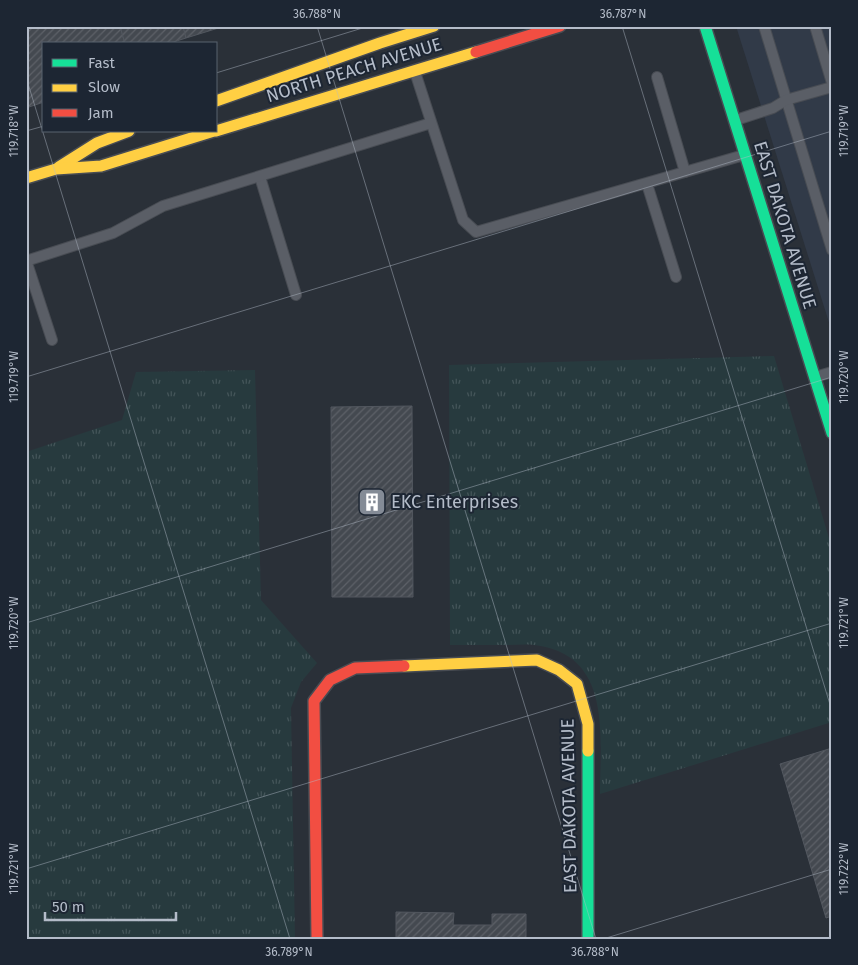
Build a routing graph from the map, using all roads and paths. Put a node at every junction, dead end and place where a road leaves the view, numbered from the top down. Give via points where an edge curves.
1 (434, 26) edge
2 (560, 26) edge
3 (706, 26) edge
4 (764, 26) edge
5 (815, 26) edge
6 (414, 71) junction
7 (657, 77) dead end
8 (832, 85) edge
9 (218, 100) edge
10 (786, 100) junction
11 (735, 121) junction
12 (431, 123) junction
13 (218, 130) edge
14 (126, 132) edge
15 (212, 132) edge
16 (745, 155) junction
17 (56, 169) junction
18 (685, 172) junction
19 (260, 177) junction
20 (26, 178) edge
21 (647, 184) junction
22 (832, 250) edge
23 (26, 261) edge
24 (676, 277) dead end
25 (296, 295) dead end
26 (52, 340) dead end
27 (832, 372) edge
28 (814, 377) junction
29 (832, 433) edge
30 (317, 939) edge
31 (588, 939) edge

1 - 9 street, NORTH PEACH AVENUE
2 - 6 street, NORTH PEACH AVENUE
3 - 11 street, EAST DAKOTA AVENUE
4 - 10 lane
5 - 8 lane
6 - 12 lane
6 - 13 street, NORTH PEACH AVENUE
7 - 18 lane
8 - 10 lane
10 - 11 lane
10 - 22 lane
11 - 16 street, EAST DAKOTA AVENUE
12 - 19 lane
12 - 21 lane via 463,220 476,232
14 - 17 street, NORTH PEACH AVENUE via 97,142
15 - 17 street, NORTH PEACH AVENUE via 101,166
16 - 18 lane
16 - 28 street, EAST DAKOTA AVENUE
17 - 20 street, NORTH PEACH AVENUE
18 - 21 lane
19 - 23 lane via 163,206 113,234
19 - 25 lane
21 - 24 lane
23 - 26 lane
27 - 28 lane
28 - 29 street, EAST DAKOTA AVENUE
30 - 31 street, EAST DAKOTA AVENUE via 314,701 330,680 355,668 537,660 559,670 577,684 588,724

